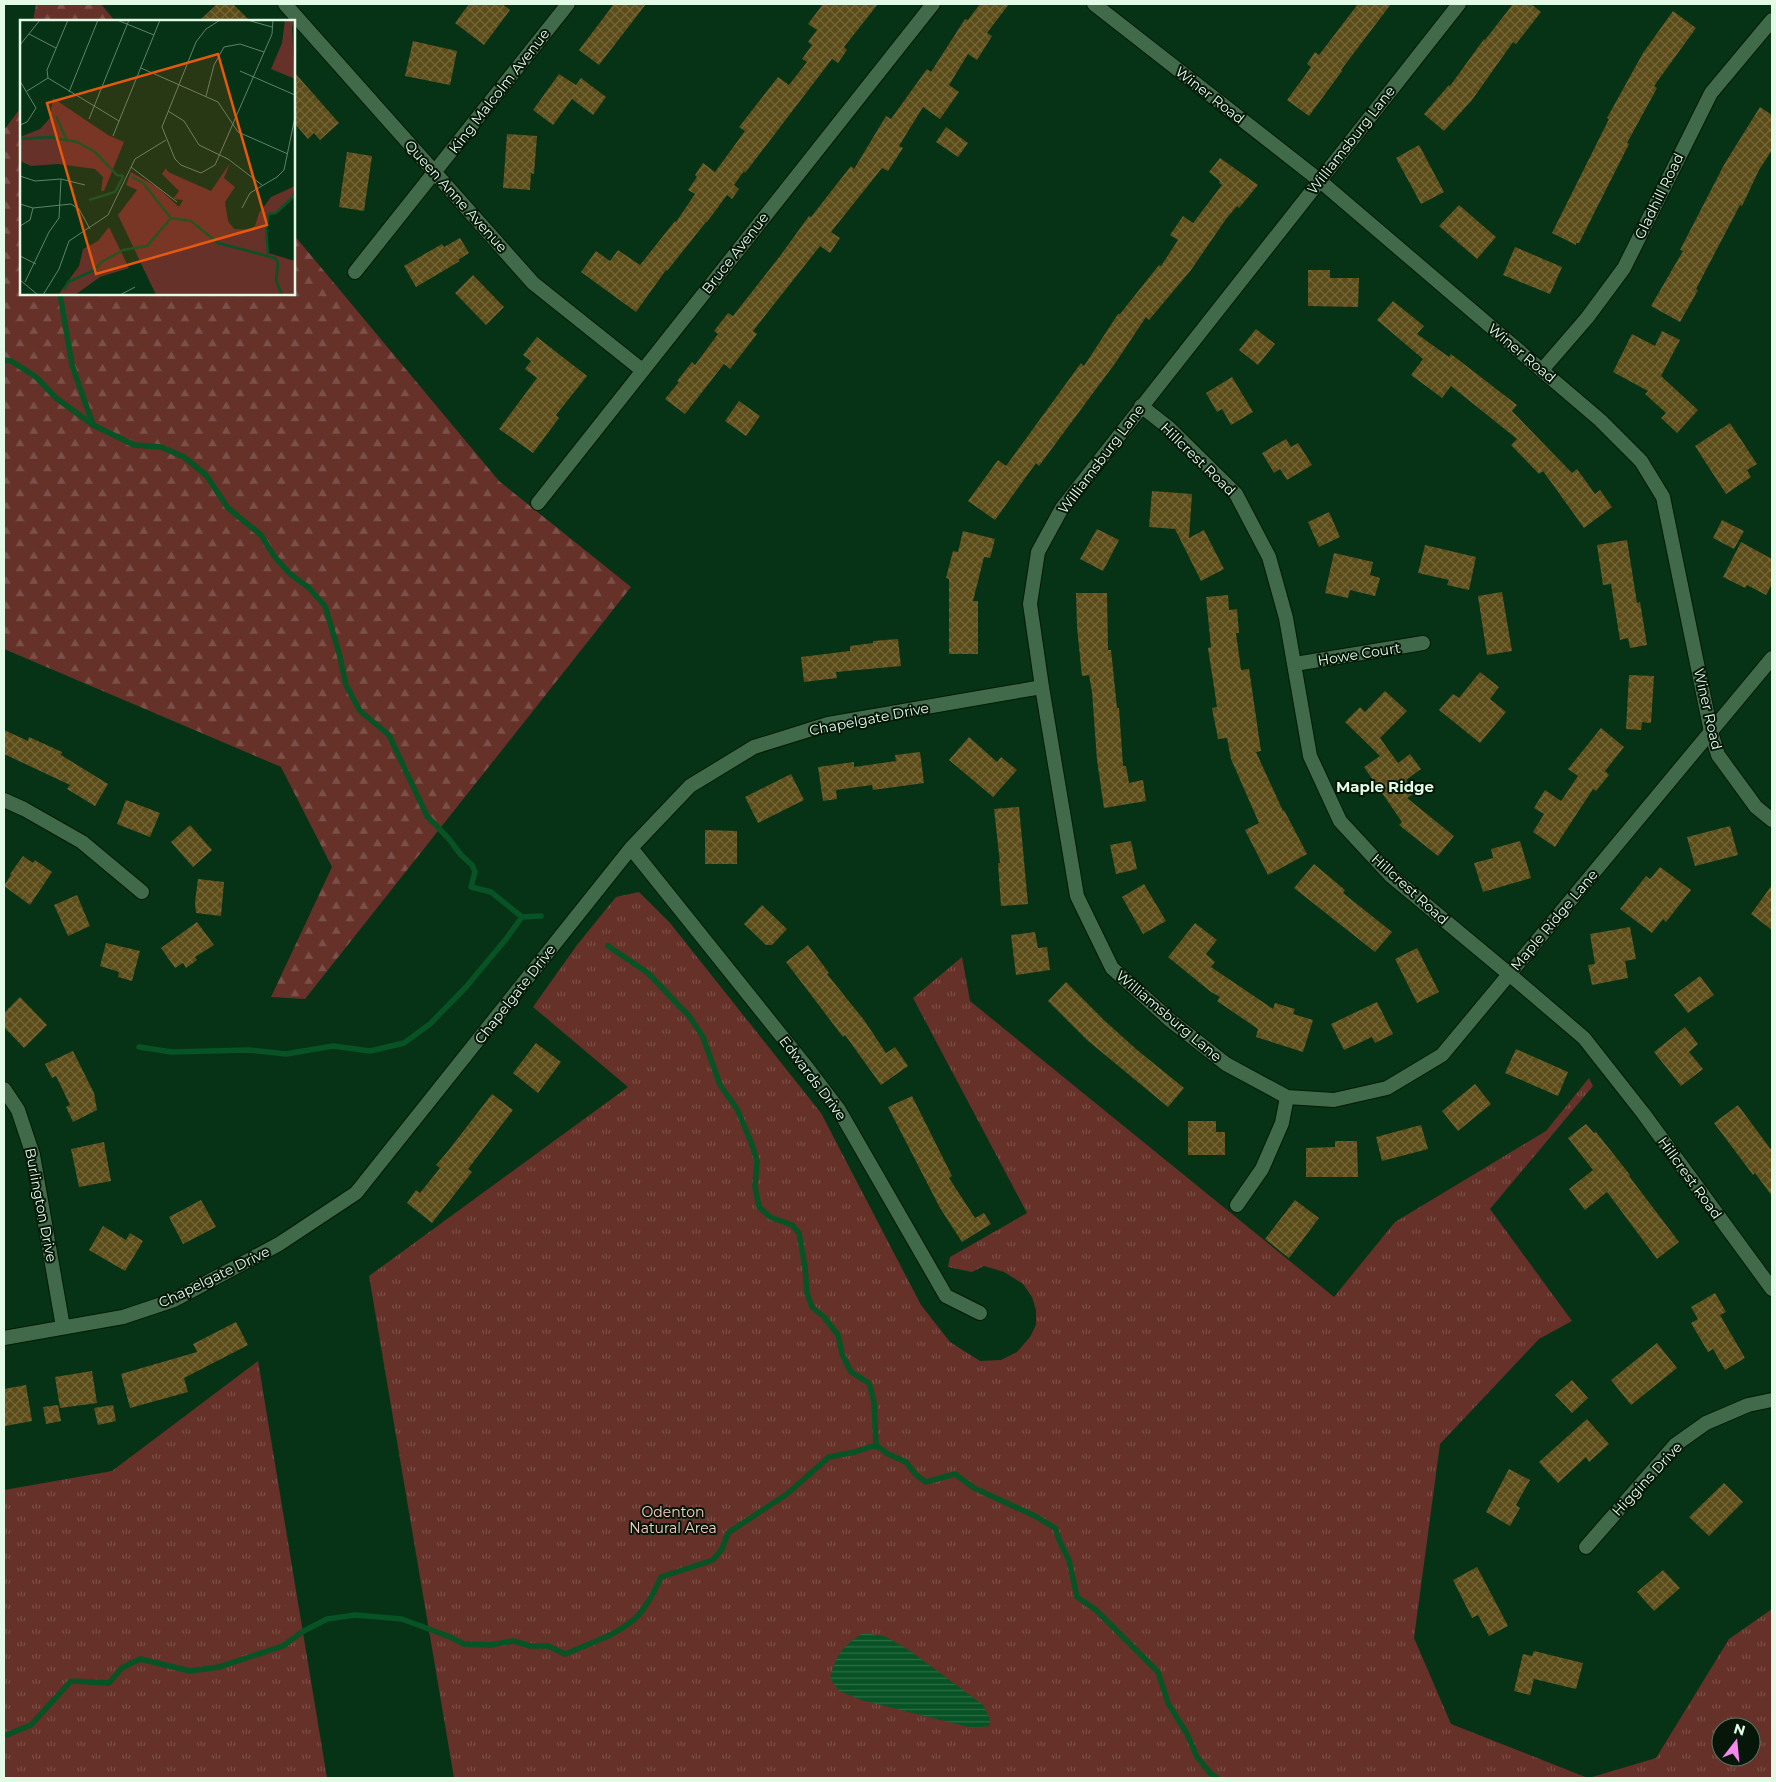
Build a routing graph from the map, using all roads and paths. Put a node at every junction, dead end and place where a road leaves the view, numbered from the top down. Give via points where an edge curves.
1 (285, 4) edge
2 (568, 4) edge
3 (933, 4) edge
4 (1094, 4) edge
5 (1459, 4) edge
6 (1772, 20) edge
7 (435, 172) junction
8 (1319, 180) junction
9 (355, 272) dead end
10 (642, 370) junction
11 (1542, 370) junction
12 (1141, 406) junction
13 (538, 503) dead end
14 (1423, 643) dead end
15 (1772, 658) edge
16 (1294, 664) junction
17 (1042, 687) junction
18 (1711, 732) junction
19 (4, 800) edge
20 (1772, 820) edge
21 (630, 848) junction
22 (142, 892) dead end
23 (1509, 974) junction
24 (4, 1089) edge
25 (1287, 1097) junction
26 (1237, 1205) dead end
27 (1772, 1289) edge
28 (980, 1312) dead end
29 (63, 1327) junction
30 (4, 1338) edge
31 (1772, 1400) edge
32 (1586, 1547) dead end

1 - 7 street, Queen Anne Avenue
2 - 7 street, King Malcolm Avenue
3 - 10 street, Bruce Avenue
4 - 8 street, Winer Road
5 - 8 street, Williamsburg Lane
6 - 11 street, Gladhill Road via 1711,94 1624,268
7 - 9 street, King Malcolm Avenue
7 - 10 street, Queen Anne Avenue via 533,283
8 - 11 street, Winer Road
8 - 12 street, Williamsburg Lane
10 - 13 street, Bruce Avenue
11 - 18 street, Winer Road via 1641,461 1663,497
12 - 16 street, Hillcrest Road via 1169,428 1236,494 1269,557 1286,618
12 - 17 street, Williamsburg Lane via 1062,508 1038,552 1030,604
14 - 16 street, Howe Court
15 - 18 street, Maple Ridge Lane
16 - 23 street, Hillcrest Road via 1310,756 1340,821 1390,875
17 - 21 street, Chapelgate Drive via 828,724 754,747 690,786
17 - 25 street, Williamsburg Lane via 1078,896 1112,968 1226,1064
18 - 20 street, Winer Road via 1718,755 1756,807
18 - 23 street, Maple Ridge Lane
19 - 22 street via 82,842
21 - 28 street, Edwards Drive via 839,1110 946,1296
21 - 29 street, Chapelgate Drive via 356,1192 279,1244 174,1300 123,1317
23 - 25 street, Maple Ridge Lane via 1442,1055 1387,1088 1334,1100
23 - 27 street, Hillcrest Road via 1584,1038
24 - 29 street, Burlington Drive via 18,1110 34,1155
25 - 26 street via 1282,1123 1262,1169
29 - 30 street, Chapelgate Drive
31 - 32 street, Higgins Drive via 1748,1405 1706,1423 1675,1446

